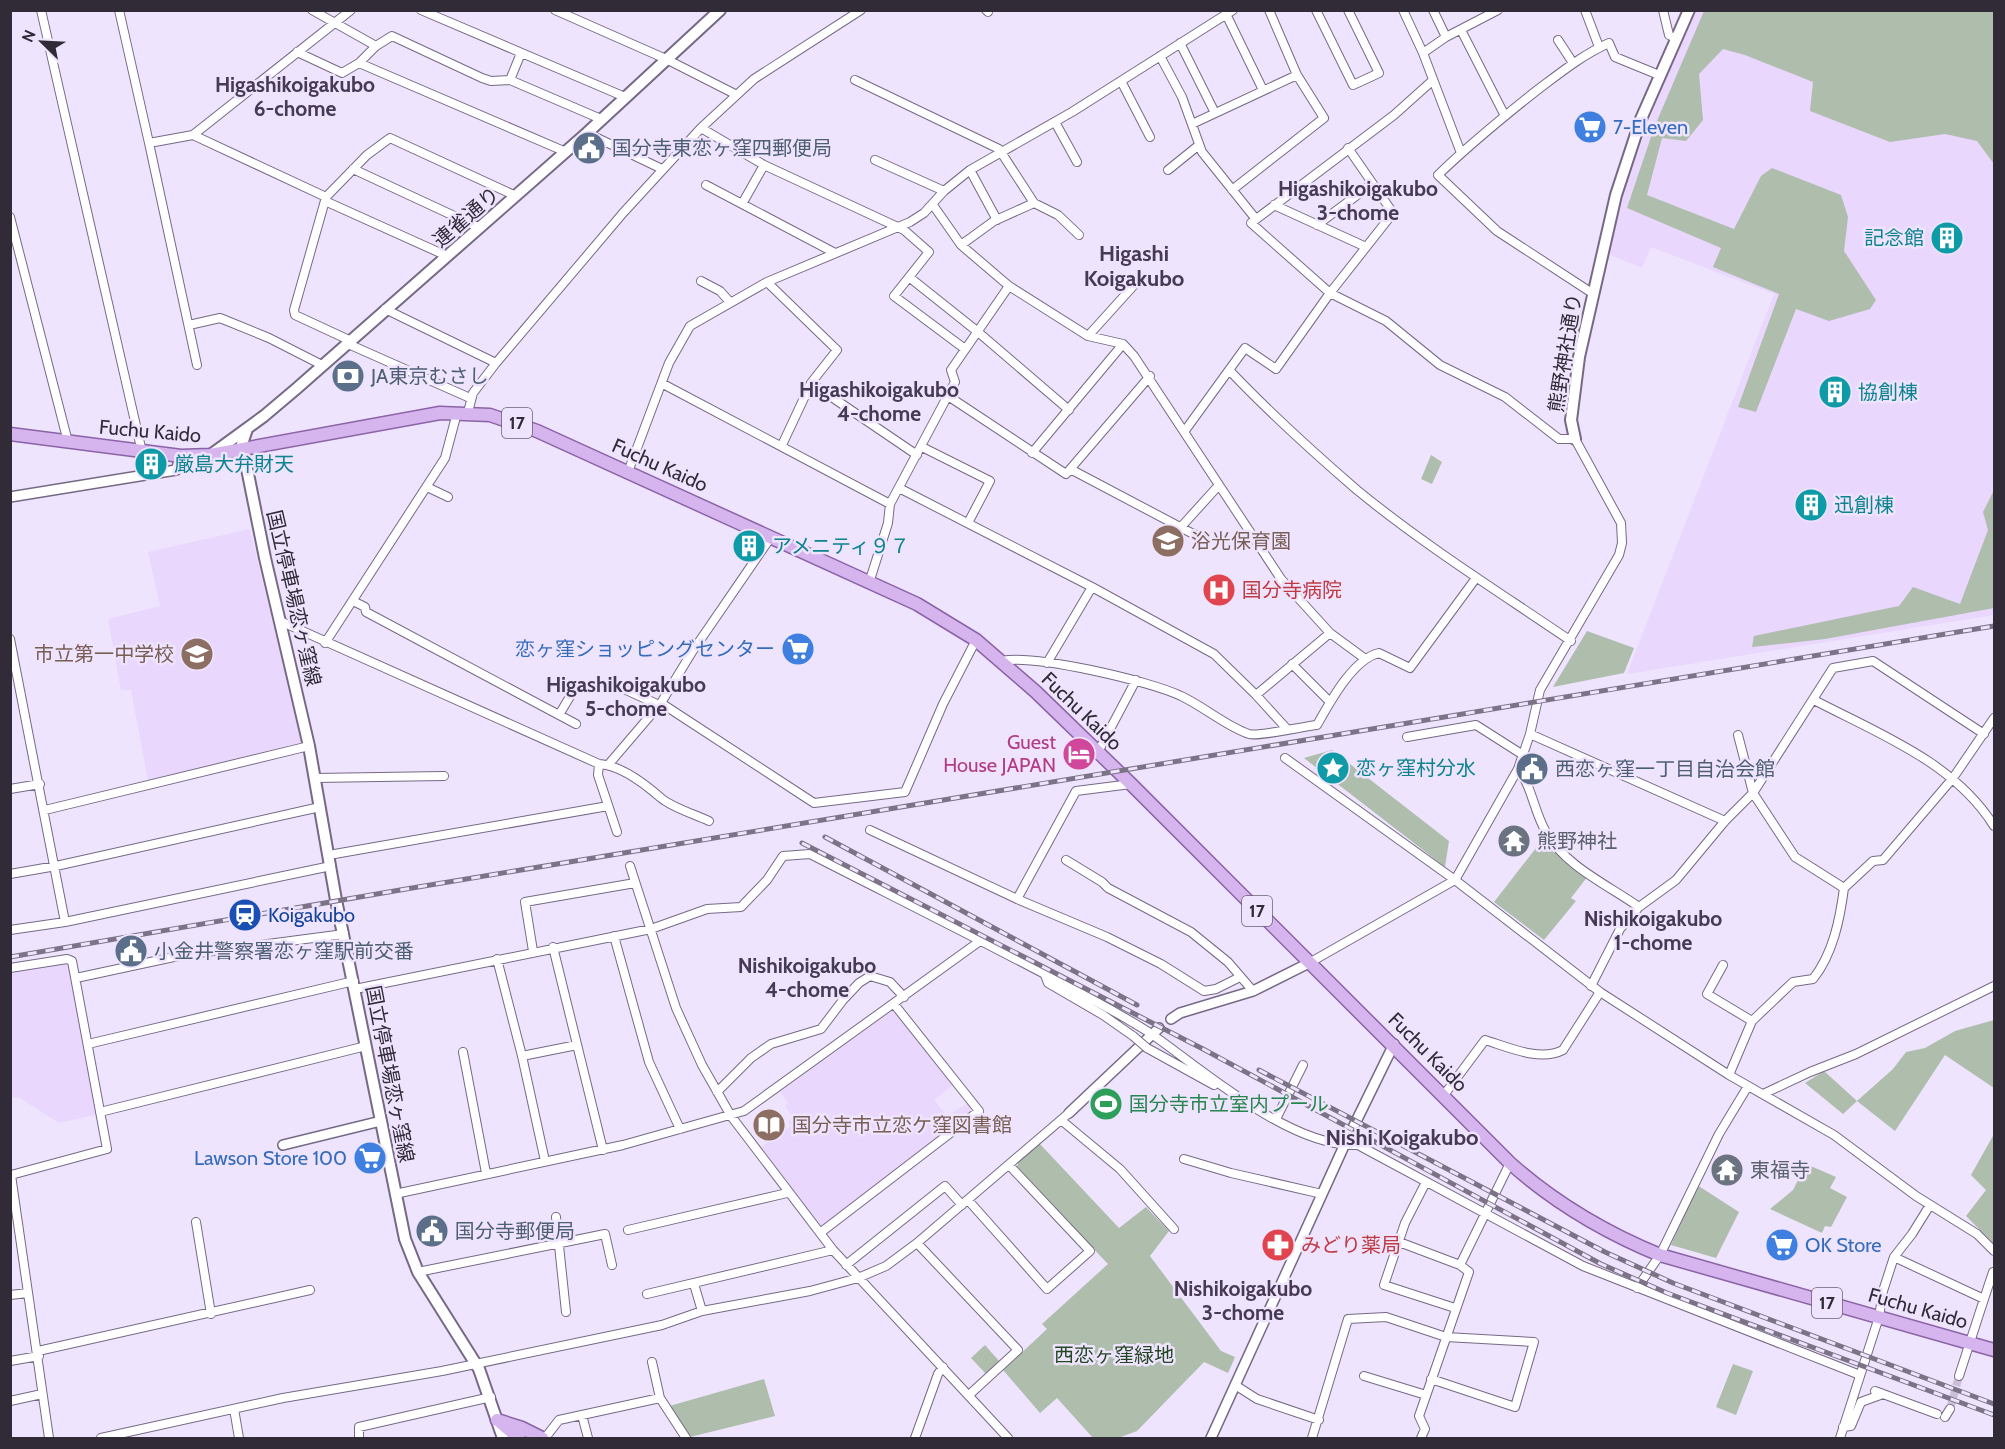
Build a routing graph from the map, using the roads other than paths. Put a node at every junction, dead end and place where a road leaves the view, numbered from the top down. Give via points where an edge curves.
1 (40, 10) edge
2 (119, 10) edge
3 (312, 10) edge
4 (351, 10) edge
5 (421, 10) edge
6 (555, 10) edge
7 (844, 10) edge
8 (861, 10) edge
9 (1269, 10) edge
10 (1316, 10) edge
11 (1348, 10) edge
12 (1402, 10) edge
13 (1433, 10) edge
14 (1497, 10) edge
15 (1585, 10) edge
16 (1663, 10) edge
17 (1689, 10) edge
18 (719, 11) edge
19 (1230, 12) edge
20 (853, 15) junction
21 (334, 24) junction
22 (1461, 30) junction
23 (1446, 37) junction
24 (1676, 39) junction
25 (1558, 40) dead end
26 (1180, 43) junction
27 (375, 46) junction
28 (1599, 47) junction
29 (297, 52) junction
30 (521, 53) junction
31 (1423, 53) junction
32 (1160, 56) junction
33 (666, 59) junction
34 (359, 63) junction
35 (1573, 63) junction
36 (1297, 75) junction
37 (1659, 75) junction
38 (510, 80) junction
39 (855, 80) dead end
40 (1121, 81) junction
41 (1432, 81) junction
42 (1263, 90) junction
43 (735, 94) junction
44 (626, 97) junction
45 (1215, 113) junction
46 (1505, 116) junction
47 (602, 119) junction
48 (1055, 122) junction
49 (1192, 124) junction
50 (701, 129) junction
51 (587, 133) junction
52 (193, 135) junction
53 (1150, 137) dead end
54 (149, 143) junction
55 (1199, 145) junction
56 (1348, 148) junction
57 (566, 153) junction
58 (1002, 153) junction
59 (1461, 153) junction
60 (875, 160) dead end
61 (1077, 162) dead end
62 (764, 165) junction
63 (353, 169) junction
64 (662, 169) junction
65 (970, 170) junction
66 (1168, 170) dead end
67 (1372, 184) junction
68 (706, 185) dead end
69 (1232, 190) junction
70 (944, 191) junction
71 (516, 196) junction
72 (326, 199) junction
73 (1034, 203) junction
74 (742, 204) junction
75 (933, 205) junction
76 (1275, 205) junction
77 (10, 217) edge
78 (1255, 218) junction
79 (998, 220) junction
80 (1317, 225) junction
81 (897, 227) junction
82 (480, 228) junction
83 (1079, 235) dead end
84 (961, 245) junction
85 (1366, 247) junction
86 (835, 253) junction
87 (447, 256) junction
88 (909, 277) junction
89 (701, 281) dead end
90 (767, 282) junction
91 (1135, 284) dead end
92 (1009, 286) junction
93 (1330, 293) junction
94 (1593, 293) junction
95 (729, 301) junction
96 (385, 309) junction
97 (189, 325) junction
98 (978, 332) junction
99 (1088, 336) junction
100 (347, 341) junction
101 (1123, 344) junction
102 (965, 349) junction
103 (496, 363) junction
104 (198, 365) dead end
105 (322, 365) junction
106 (1230, 371) junction
107 (1150, 376) junction
108 (811, 383) junction
109 (663, 384) junction
110 (948, 396) junction
111 (470, 398) junction
112 (1068, 410) junction
113 (463, 412) junction
114 (247, 429) junction
115 (1184, 432) junction
116 (10, 434) edge
117 (1575, 439) junction
118 (68, 442) junction
119 (782, 445) junction
120 (922, 447) junction
121 (243, 451) junction
122 (142, 452) junction
123 (1032, 453) junction
124 (210, 455) junction
125 (917, 455) junction
126 (182, 456) junction
127 (1072, 470) junction
128 (628, 472) junction
129 (1219, 485) junction
130 (427, 487) junction
131 (899, 488) junction
132 (10, 497) edge
133 (448, 497) dead end
134 (890, 504) junction
135 (968, 523) junction
136 (1181, 528) junction
137 (771, 537) junction
138 (1199, 537) dead end
139 (1476, 578) junction
140 (869, 583) junction
141 (1092, 587) junction
142 (353, 600) junction
143 (280, 621) junction
144 (1330, 633) junction
145 (10, 639) edge
146 (976, 640) junction
147 (1570, 641) junction
148 (325, 643) junction
149 (1364, 658) junction
150 (1002, 661) junction
151 (1047, 663) junction
152 (1292, 664) junction
153 (1136, 680) junction
154 (613, 684) dead end
155 (572, 693) dead end
156 (1256, 695) junction
157 (1814, 700) junction
158 (1330, 702) junction
159 (660, 704) junction
160 (560, 715) junction
161 (1995, 718) edge
162 (576, 724) dead end
163 (1287, 729) junction
164 (1530, 734) junction
165 (1984, 734) junction
166 (1738, 735) dead end
167 (1407, 737) dead end
168 (309, 746) junction
169 (1098, 753) junction
170 (1523, 755) junction
171 (1285, 758) dead end
172 (599, 764) junction
173 (608, 765) junction
174 (1518, 769) junction
175 (444, 776) dead end
176 (315, 778) junction
177 (1953, 778) junction
178 (40, 784) junction
179 (1131, 784) junction
180 (10, 789) edge
181 (1753, 793) junction
182 (608, 806) junction
183 (320, 807) junction
184 (45, 810) junction
185 (1725, 821) junction
186 (709, 822) dead end
187 (1995, 826) edge
188 (870, 831) dead end
189 (617, 832) dead end
190 (1066, 860) dead end
191 (330, 861) junction
192 (56, 866) junction
193 (630, 866) dead end
194 (10, 874) edge
195 (1455, 880) junction
196 (635, 883) junction
197 (1844, 888) junction
198 (1017, 899) junction
199 (1639, 906) junction
200 (65, 922) junction
201 (651, 929) junction
202 (10, 930) edge
203 (345, 934) junction
204 (614, 936) junction
205 (980, 941) junction
206 (553, 947) junction
207 (533, 951) junction
208 (497, 958) junction
209 (1309, 963) junction
210 (1723, 965) dead end
211 (10, 968) edge
212 (1045, 975) junction
213 (1240, 976) junction
214 (76, 978) junction
215 (354, 985) junction
216 (1591, 986) junction
217 (1995, 986) edge
218 (1253, 991) junction
219 (1600, 993) junction
220 (904, 997) junction
221 (894, 1004) junction
222 (1171, 1019) dead end
223 (1752, 1021) junction
224 (1155, 1031) junction
225 (88, 1044) junction
226 (1394, 1044) junction
227 (577, 1045) junction
228 (366, 1046) junction
229 (463, 1052) dead end
230 (522, 1056) junction
231 (1303, 1065) dead end
232 (1729, 1075) junction
233 (1748, 1086) junction
234 (1226, 1090) junction
235 (717, 1092) junction
236 (1763, 1094) junction
237 (1444, 1095) junction
238 (100, 1112) junction
239 (1069, 1113) joint
240 (731, 1116) junction
241 (1276, 1119) junction
242 (1061, 1120) junction
243 (381, 1121) junction
244 (680, 1129) junction
245 (283, 1145) dead end
246 (1344, 1146) junction
247 (603, 1149) junction
248 (1184, 1159) dead end
249 (545, 1161) junction
250 (1510, 1163) junction
251 (1010, 1165) junction
252 (486, 1173) junction
253 (11, 1180) edge
254 (1426, 1182) junction
255 (787, 1193) junction
256 (395, 1194) junction
257 (1322, 1194) junction
258 (965, 1202) junction
259 (1930, 1205) junction
260 (1485, 1214) junction
261 (556, 1217) dead end
262 (196, 1222) dead end
263 (1174, 1229) dead end
264 (628, 1230) dead end
265 (820, 1233) junction
266 (1399, 1242) junction
267 (917, 1243) junction
268 (558, 1246) junction
269 (833, 1250) junction
270 (1995, 1251) edge
271 (1660, 1255) junction
272 (1894, 1257) junction
273 (612, 1265) dead end
274 (846, 1265) junction
275 (1460, 1265) junction
276 (418, 1272) junction
277 (1993, 1272) edge
278 (858, 1278) junction
279 (694, 1284) junction
280 (1637, 1288) junction
281 (310, 1290) dead end
282 (28, 1293) junction
283 (647, 1294) dead end
284 (10, 1295) edge
285 (1984, 1299) junction
286 (1455, 1308) junction
287 (702, 1311) junction
288 (566, 1312) dead end
289 (211, 1314) junction
290 (1879, 1317) junction
291 (1446, 1337) junction
292 (1970, 1343) junction
293 (1995, 1350) edge
294 (38, 1354) junction
295 (10, 1361) edge
296 (652, 1362) dead end
297 (475, 1363) junction
298 (943, 1367) junction
299 (1860, 1375) junction
300 (1364, 1376) dead end
301 (1959, 1376) tunnel mouth
302 (1431, 1379) junction
303 (1235, 1385) junction
304 (42, 1394) junction
305 (969, 1395) junction
306 (1426, 1395) junction
307 (490, 1397) junction
308 (660, 1398) junction
309 (10, 1401) edge
310 (234, 1409) junction
311 (1950, 1409) tunnel mouth
312 (1937, 1414) dead end
313 (582, 1415) junction
314 (1945, 1418) dead end
315 (497, 1420) junction
316 (1319, 1420) junction
317 (1844, 1427) junction
318 (49, 1438) edge
319 (101, 1438) edge
320 (239, 1438) edge
321 (359, 1438) edge
322 (503, 1438) edge
323 (519, 1438) edge
324 (543, 1438) edge
325 (588, 1438) edge
326 (686, 1438) edge
327 (915, 1438) edge
328 (1008, 1438) edge
329 (1211, 1438) edge
330 (1312, 1438) edge
331 (1421, 1438) edge
332 (1840, 1438) edge

1 - 122 street
2 - 54 street
3 - 21 street
4 - 21 street
5 - 30 street
6 - 33 street
7 - 20 street
8 - 20 street
9 - 36 street
10 - 11 street via 1353,85 1378,74
12 - 31 street
13 - 23 street
14 - 22 street
15 - 28 street
16 - 24 street via 1669,34
17 - 24 main road, 熊野神社通り
18 - 33 main road, 連雀通り
19 - 26 street
19 - 42 street
20 - 43 street
21 - 27 street
21 - 29 street
22 - 23 street
22 - 46 street
23 - 31 street
24 - 37 main road, 熊野神社通り
25 - 35 street
26 - 32 street
26 - 45 street
27 - 34 street
27 - 38 street via 392,36 491,81
28 - 35 street
28 - 37 street via 1609,43 1615,57
29 - 34 street via 342,73
29 - 52 street
30 - 38 street
30 - 44 street
31 - 41 street
32 - 40 street
32 - 49 street
33 - 43 street
33 - 44 main road, 連雀通り
34 - 57 street
35 - 46 street
36 - 42 street
36 - 69 street via 1324,118
37 - 94 main road, 熊野神社通り via 1618,188
38 - 47 street
39 - 58 street
40 - 48 street
40 - 53 street
41 - 56 street
41 - 59 street
42 - 45 street
43 - 50 street
44 - 47 main road, 連雀通り
45 - 49 street
46 - 59 street
47 - 51 main road, 連雀通り
48 - 58 street
48 - 61 street
49 - 55 street
50 - 62 street
50 - 64 street
51 - 57 main road, 連雀通り
51 - 64 street
52 - 54 street
52 - 72 street
54 - 97 street
55 - 66 street
55 - 69 street
56 - 67 street
56 - 76 street
57 - 71 main road, 連雀通り
58 - 65 street
58 - 73 street
59 - 94 street via 1438,176 1497,231
60 - 70 street
62 - 74 street
62 - 81 street
63 - 71 street via 390,138
63 - 72 street
63 - 82 street
64 - 103 street
65 - 70 street
65 - 79 street
67 - 80 street
67 - 85 street via 1393,213
68 - 74 street
69 - 78 street
70 - 75 street
71 - 82 main road, 連雀通り
72 - 87 street
72 - 100 street via 294,310 295,315
73 - 79 street
73 - 83 street via 1058,215
74 - 86 street
75 - 81 street
75 - 84 street
76 - 78 street
76 - 80 street
77 - 118 street
78 - 93 street via 1251,224
79 - 84 street
80 - 85 street
81 - 86 street
81 - 88 street via 929,252
82 - 87 main road, 連雀通り
84 - 92 street
85 - 93 street
86 - 90 street
87 - 96 main road, 連雀通り
88 - 98 street
88 - 102 street via 894,296
89 - 95 street
90 - 95 street
90 - 108 street via 837,350
91 - 99 street
92 - 98 street
92 - 99 street
93 - 106 street via 1276,369 1245,348
93 - 117 street via 1386,321 1440,365 1505,397 1559,439
94 - 117 main road, 熊野神社通り via 1575,381 1571,420
95 - 109 street via 690,326 669,363
96 - 100 main road, 連雀通り
96 - 103 street
97 - 104 street
97 - 105 street via 220,318
98 - 102 street
98 - 112 street
99 - 101 street
100 - 105 main road, 連雀通り
100 - 111 street
101 - 107 street
101 - 112 street
102 - 110 street via 951,370 955,382
103 - 111 street
105 - 114 main road, 連雀通り
106 - 115 street
106 - 139 street via 1277,420 1359,491
107 - 115 street
107 - 127 street
108 - 119 street
108 - 125 street
109 - 119 street
109 - 128 street
110 - 120 street
110 - 123 street
111 - 113 street
112 - 123 street
113 - 121 main road, Fuchu Kaido / 17 via 346,429
113 - 128 main road, Fuchu Kaido / 17 via 512,421
113 - 130 street via 446,458
114 - 121 main road
114 - 124 main road, 連雀通り
115 - 129 street
116 - 118 main road, Fuchu Kaido / 17
117 - 147 street, 熊野神社通り via 1623,532 1619,555
118 - 122 main road, Fuchu Kaido / 17
119 - 134 street
120 - 125 street
120 - 135 street via 990,481
121 - 124 main road, Fuchu Kaido / 17
121 - 143 main road, 国立停車場恋ヶ窪線
122 - 126 main road, Fuchu Kaido / 17
123 - 127 street via 1066,474
124 - 126 main road, Fuchu Kaido / 17
125 - 131 street
126 - 132 street via 177,470
127 - 136 street
128 - 137 main road, Fuchu Kaido / 17
129 - 136 street
129 - 144 street via 1281,579
130 - 133 street
130 - 142 street
131 - 134 street
131 - 135 street
134 - 140 street
135 - 141 street
136 - 138 street
137 - 140 main road, Fuchu Kaido / 17
137 - 159 street
139 - 147 street
139 - 149 street via 1410,669 1379,653
140 - 146 main road, Fuchu Kaido / 17 via 917,604
141 - 151 street
141 - 156 street via 1214,654
142 - 148 street
142 - 160 street via 366,612
143 - 148 street
143 - 168 main road, 国立停車場恋ヶ窪線
144 - 149 street
144 - 152 street
145 - 178 street
146 - 150 main road, Fuchu Kaido / 17
146 - 159 street via 905,792 814,803
147 - 164 street, 熊野神社通り via 1537,697
148 - 172 street
149 - 158 street
150 - 151 street via 1015,658
150 - 169 main road, Fuchu Kaido / 17
151 - 153 street
152 - 156 street
152 - 158 street
153 - 163 street via 1184,697 1251,735
153 - 169 street
154 - 159 street
155 - 160 street
156 - 163 street
157 - 165 street via 1833,668 1873,661
157 - 177 street via 1917,754
157 - 181 street
158 - 163 street via 1317,724
159 - 173 street
160 - 162 street
161 - 165 street
164 - 170 street, 熊野神社通り
164 - 185 street
165 - 177 street
166 - 181 street
167 - 170 street via 1476,725
168 - 176 main road, 国立停車場恋ヶ窪線
168 - 184 street
169 - 179 main road, Fuchu Kaido / 17
170 - 174 street, 熊野神社通り
171 - 195 street
172 - 173 street
172 - 182 street via 598,775
173 - 186 street
174 - 195 street, 熊野神社通り
174 - 199 street via 1538,818 1556,847
175 - 176 street
176 - 183 main road, 国立停車場恋ヶ窪線
177 - 187 street via 1980,803
177 - 197 street via 1883,860 1873,861
178 - 180 street
178 - 184 street
179 - 198 street via 1076,791
179 - 209 main road, Fuchu Kaido / 17
181 - 185 street
181 - 197 street via 1795,857
182 - 189 street
182 - 191 street
183 - 191 main road, 国立停車場恋ヶ窪線
183 - 192 street
184 - 192 street
185 - 199 street via 1676,880
188 - 198 street
190 - 213 street via 1108,888 1191,932
191 - 200 street
191 - 203 main road, 国立停車場恋ヶ窪線
192 - 194 street
192 - 200 street
193 - 196 street
195 - 209 street
195 - 216 street
196 - 201 street
196 - 207 street via 525,902
197 - 223 street via 1832,944 1820,971 1813,979 1793,982
198 - 213 street via 1107,937 1204,991
199 - 216 street via 1620,929
200 - 202 street
201 - 204 street
201 - 205 street via 707,909 741,907 783,856 810,854
201 - 235 street via 676,1008
203 - 214 street via 183,955
203 - 215 main road, 国立停車場恋ヶ窪線
204 - 206 street
204 - 244 street via 649,1062
205 - 212 street
205 - 220 street
206 - 207 street
206 - 227 street
207 - 208 street
208 - 215 street
208 - 230 street
209 - 218 street
209 - 226 main road, Fuchu Kaido / 17
210 - 223 street via 1707,994
211 - 214 street via 67,959 72,961
212 - 224 street
212 - 234 street, bridge via 1048,983 1102,1014 1147,1048
213 - 218 street
214 - 225 street
215 - 225 street
215 - 228 main road, 国立停車場恋ヶ窪線
216 - 219 street
217 - 236 street
218 - 222 street
219 - 232 street
219 - 237 street via 1563,1050 1556,1054 1534,1053 1485,1040
220 - 221 street
220 - 235 street via 890,982 870,976 843,1000 821,1029 771,1044
221 - 240 street via 744,1112
221 - 265 street via 979,1111
223 - 232 street
224 - 234 street
224 - 239 street
225 - 238 street
226 - 237 main road, Fuchu Kaido / 17
226 - 246 street
227 - 230 street
227 - 247 street
228 - 238 street
228 - 243 main road, 国立停車場恋ヶ窪線
229 - 252 street
230 - 249 street
231 - 241 street
232 - 233 street
233 - 236 street
233 - 271 street via 1719,1134
234 - 241 street
235 - 240 street
236 - 259 street via 1834,1135
237 - 250 main road, Fuchu Kaido / 17
238 - 253 street via 107,1149 11,1175
239 - 242 street
240 - 244 street
240 - 255 street
241 - 246 street
242 - 251 street
242 - 263 street via 1120,1169
243 - 245 street
243 - 256 main road, 国立停車場恋ヶ窪線
244 - 247 street
246 - 254 street via 1358,1145
246 - 257 street
247 - 249 street
248 - 257 street
249 - 252 street
250 - 260 street
250 - 271 main road, Fuchu Kaido / 17 via 1573,1213
251 - 258 street
251 - 258 street via 1090,1251 1047,1289
252 - 256 street
253 - 282 street
254 - 260 street
254 - 266 street
255 - 264 street
255 - 265 street
256 - 276 main road, 国立停車場恋ヶ窪線 via 405,1239
257 - 303 street
258 - 267 street
258 - 274 street via 945,1186
259 - 270 street via 1977,1234
259 - 272 street
260 - 275 street
260 - 280 street via 1582,1266
261 - 268 street
262 - 289 street
265 - 269 street
266 - 275 street
266 - 286 street via 1384,1285
267 - 278 street via 886,1266
267 - 305 street via 1018,1350
268 - 273 street via 605,1234
268 - 276 street
268 - 288 street
269 - 274 street
269 - 279 street
271 - 280 street
271 - 290 main road, Fuchu Kaido / 17
272 - 285 street
272 - 290 street
274 - 278 street
275 - 286 street via 1468,1272
276 - 297 main road, 国立停車場恋ヶ窪線
277 - 285 street
278 - 287 street
278 - 298 street
279 - 283 street
279 - 287 street
280 - 299 street
281 - 289 street
282 - 284 street
282 - 294 street
285 - 292 street
286 - 291 street
287 - 297 street via 662,1325
289 - 294 street
290 - 292 main road, Fuchu Kaido / 17
290 - 299 street
291 - 302 street
291 - 302 street via 1534,1342 1515,1407
291 - 316 street via 1386,1317 1348,1319
292 - 293 main road, Fuchu Kaido / 17
292 - 301 street
294 - 295 street
294 - 304 street
296 - 308 street
297 - 307 main road, 国立停車場恋ヶ窪線
297 - 310 street
298 - 305 street
298 - 327 street
299 - 317 street
300 - 306 street
302 - 306 street
303 - 316 street via 1257,1399
303 - 329 street
304 - 309 street
304 - 318 street
305 - 328 street
306 - 331 street via 1419,1416 1425,1429
307 - 315 main road, 国立停車場恋ヶ窪線
307 - 321 street via 359,1427
308 - 313 street
308 - 326 street
310 - 319 street
310 - 320 street
311 - 314 street
312 - 317 street via 1879,1392 1861,1402 1851,1426
313 - 324 street via 559,1420
313 - 325 street
315 - 322 main road, 国立停車場恋ヶ窪線
315 - 323 main road
315 - 324 main road
316 - 330 street
317 - 332 street

